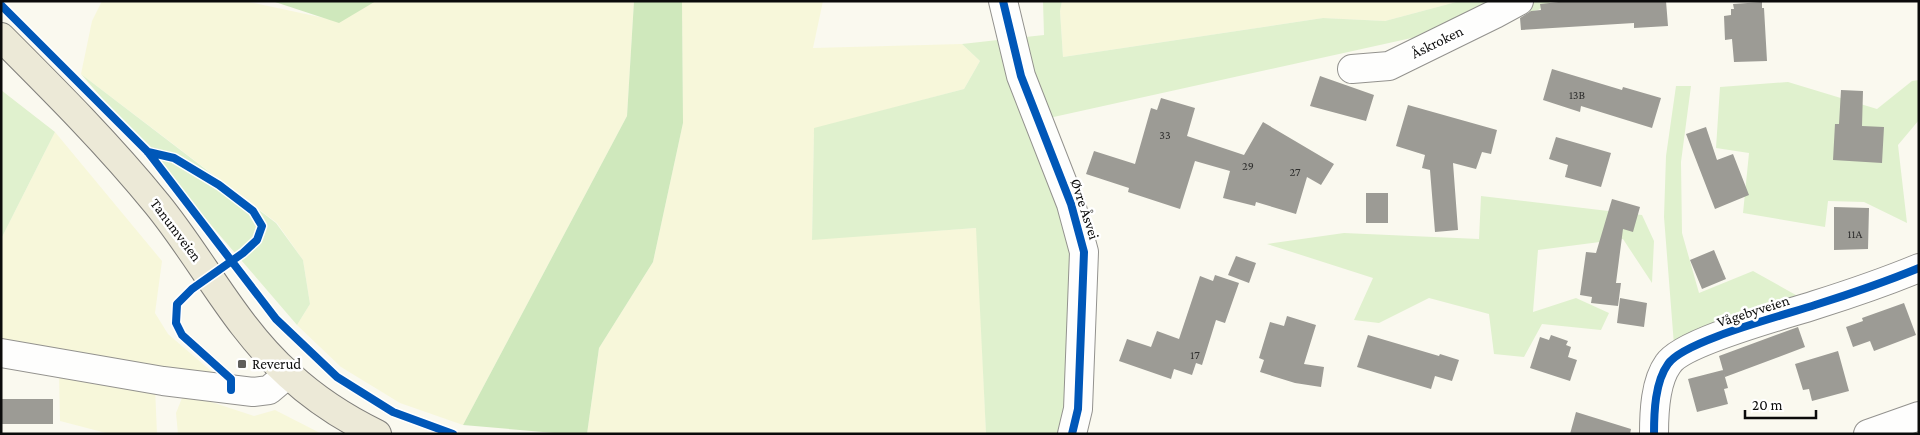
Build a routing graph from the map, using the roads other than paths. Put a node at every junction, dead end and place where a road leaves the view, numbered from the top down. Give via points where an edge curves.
1 (1003, 1) edge
2 (1518, 1) edge
3 (1, 38) edge
4 (1352, 69) dead end
5 (1919, 268) edge
6 (1, 353) edge
7 (288, 374) junction
8 (1919, 416) edge
9 (377, 434) edge
10 (1072, 434) edge
11 (1654, 434) edge
12 (1868, 434) edge

1 - 10 street, Øvre Åsvei via 1022,76 1070,204 1084,252 1078,408
2 - 4 street, Åskroken via 1389,66
3 - 7 main road, Tanumveien via 132,174 164,212 259,343
5 - 11 street, Vågebyveien via 1720,335 1685,350 1668,363 1660,380
6 - 7 street via 163,381 253,392 270,390
7 - 9 main road, Tanumveien via 330,408
8 - 12 street

